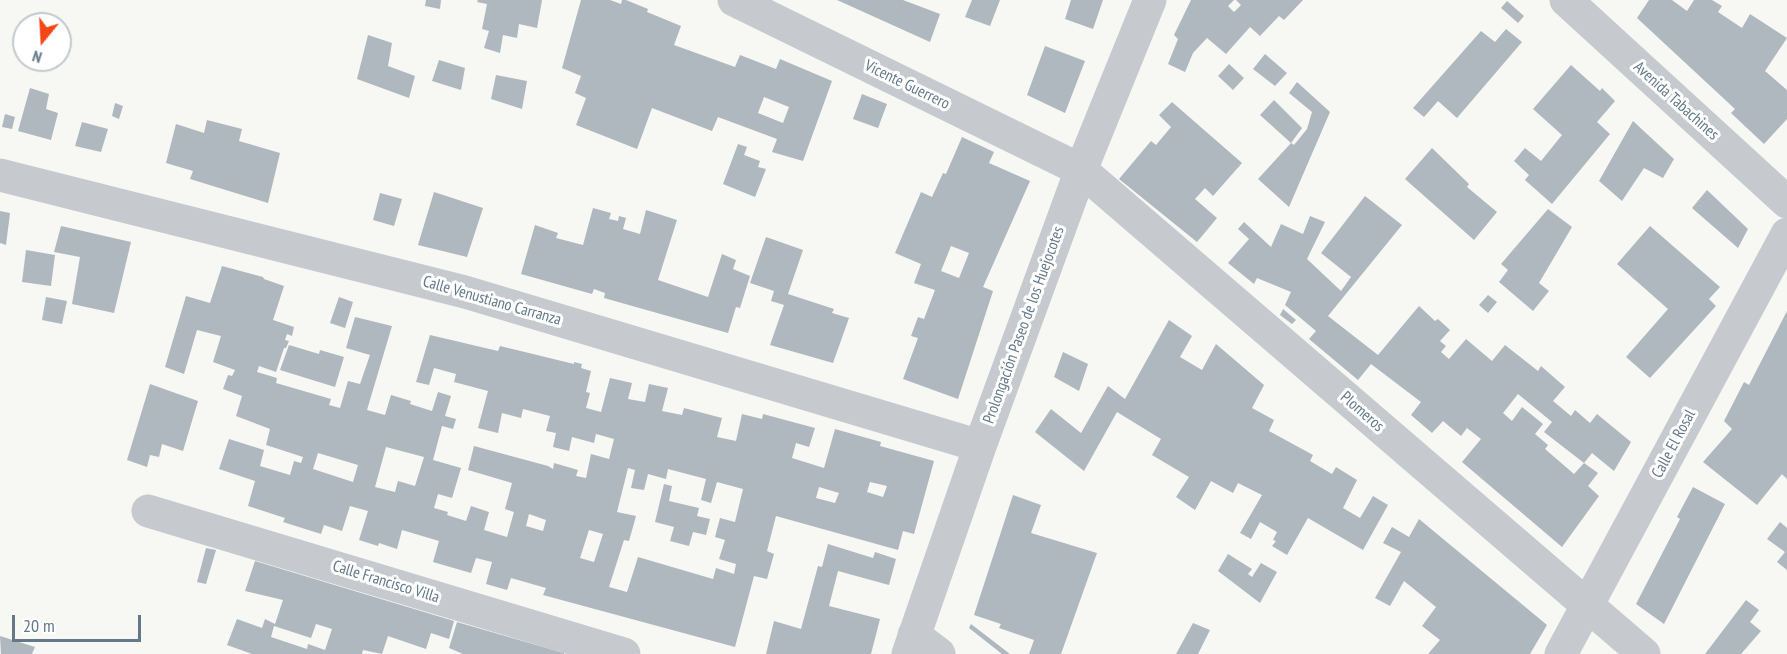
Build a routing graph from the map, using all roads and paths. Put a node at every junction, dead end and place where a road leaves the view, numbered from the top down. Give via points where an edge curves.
1 (734, 0) edge
2 (1150, 0) edge
3 (1566, 0) edge
4 (1081, 170) junction
5 (0, 175) edge
6 (1787, 202) edge
7 (1787, 234) edge
8 (980, 446) junction
9 (148, 511) dead end
10 (1587, 606) junction
11 (920, 648) edge
12 (624, 654) edge
13 (1561, 654) edge
14 (1644, 654) edge

1 - 4 street, Vicente Guerrero
2 - 4 street, Prolongación Paseo de los Huejocotes
3 - 6 street, Avenida Tabachines
4 - 8 street, Prolongación Paseo de los Huejocotes
4 - 10 street, Plomeros
5 - 8 street, Calle Venustiano Carranza via 465,292
7 - 10 street, Calle El Rosal
8 - 11 street, Prolongación Paseo de los Huejocotes
9 - 12 street, Calle Francisco Villa
10 - 13 street, Calle El Rosal
10 - 14 street, Plomeros

